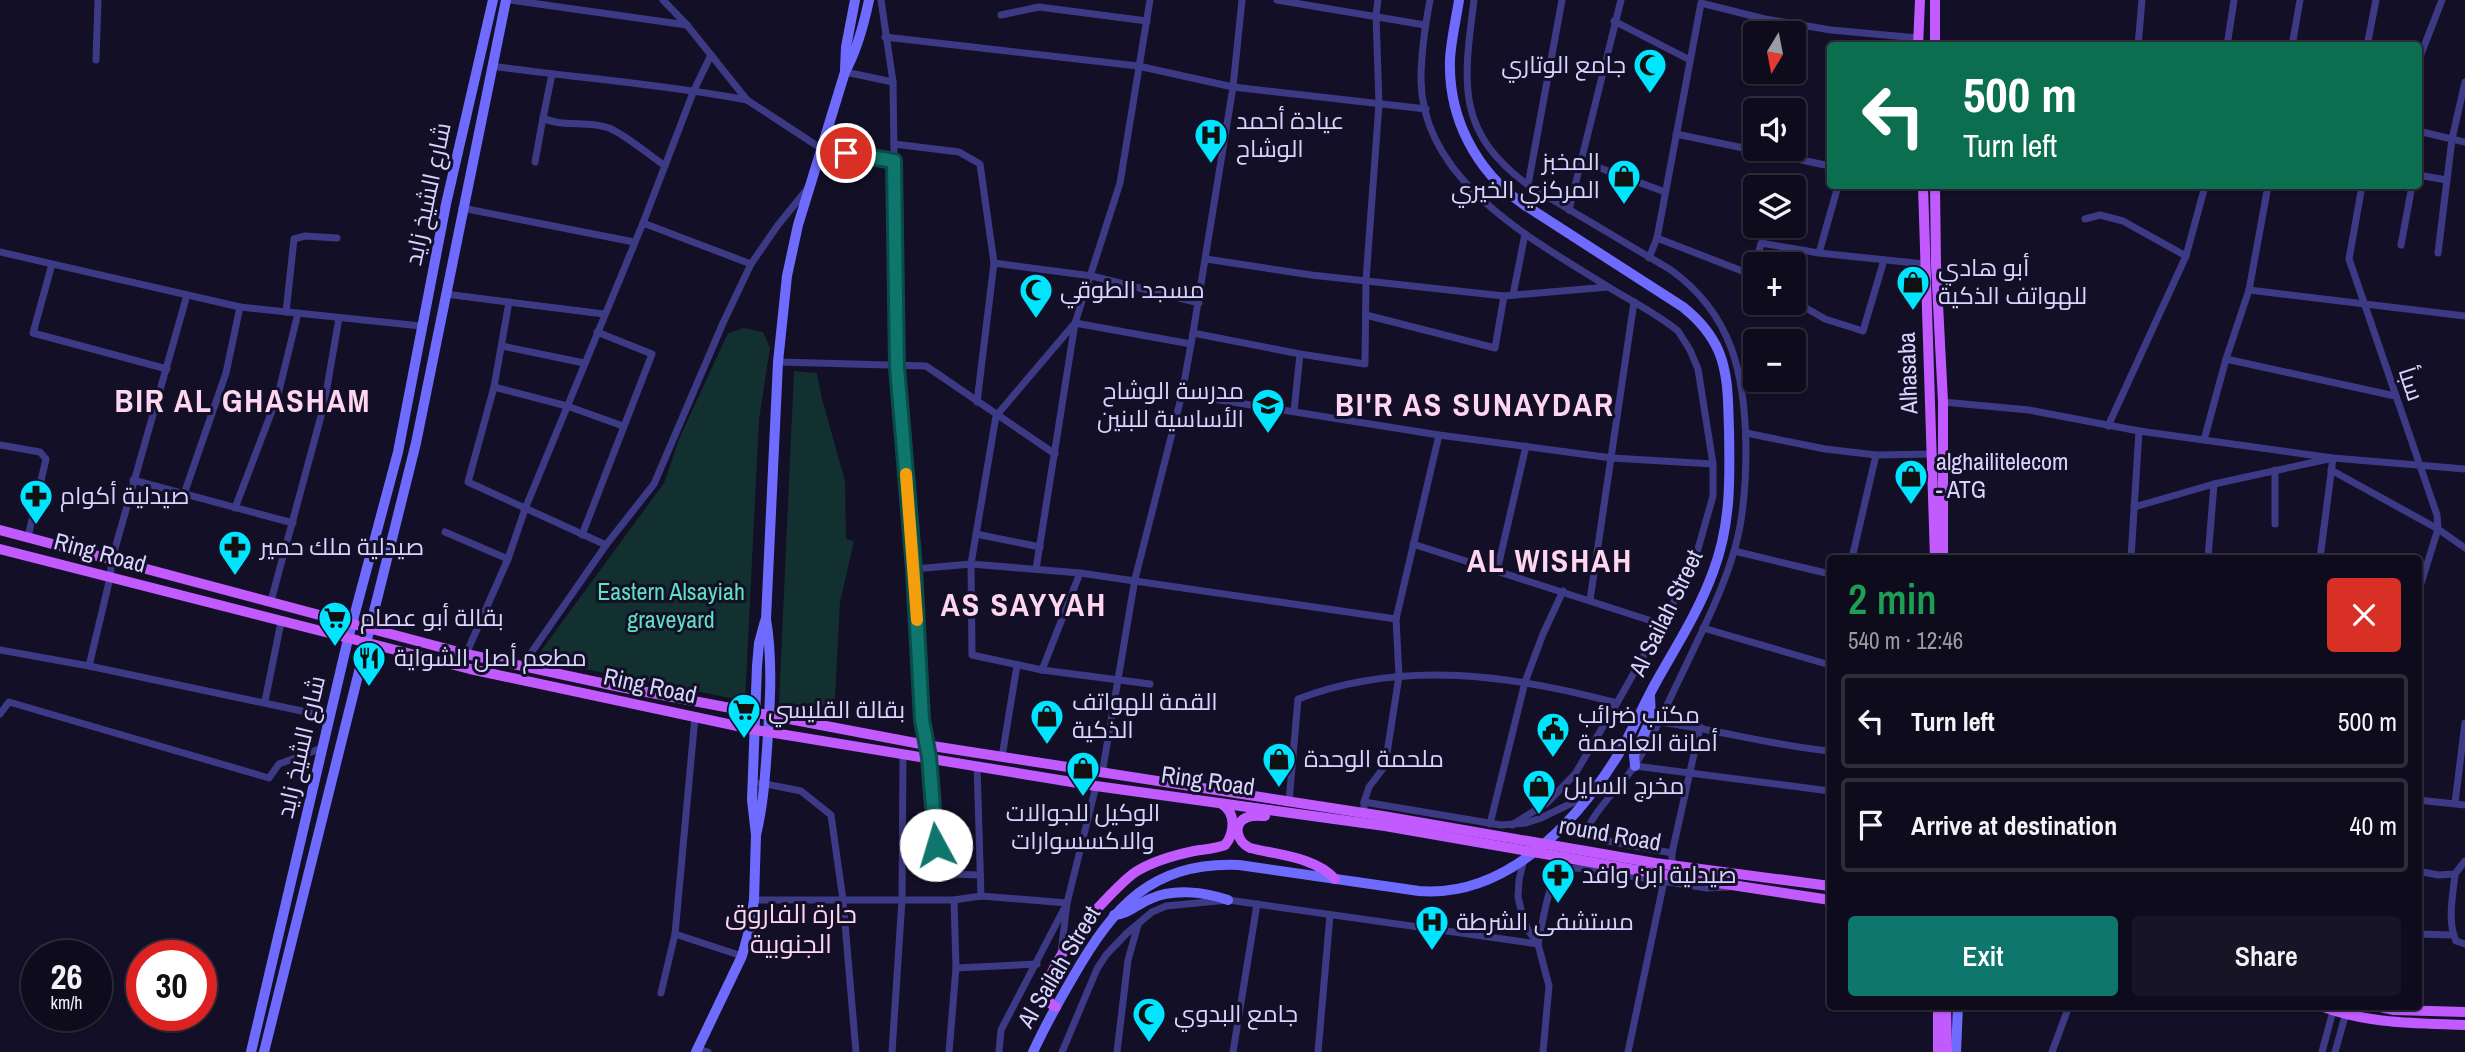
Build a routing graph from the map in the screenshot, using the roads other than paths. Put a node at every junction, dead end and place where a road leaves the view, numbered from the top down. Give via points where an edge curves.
1 (98, 0) edge
2 (492, 0) edge
3 (508, 0) edge
4 (663, 0) edge
5 (855, 0) edge
6 (869, 0) edge
7 (881, 0) edge
8 (1150, 0) edge
9 (1242, 0) edge
10 (1277, 0) edge
11 (1378, 0) edge
12 (1430, 0) edge
13 (1459, 0) edge
14 (1474, 0) edge
15 (1562, 0) edge
16 (1620, 0) edge
17 (1920, 0) edge
18 (1935, 0) edge
19 (2142, 0) edge
20 (2234, 0) edge
21 (2300, 0) edge
22 (2376, 0) edge
23 (2442, 0) edge
24 (1001, 15) dead end
25 (1376, 15) junction
26 (1147, 21) junction
27 (1614, 21) junction
28 (687, 25) junction
29 (1425, 25) junction
30 (886, 37) junction
31 (1918, 42) edge
32 (1935, 42) edge
33 (2138, 42) edge
34 (2228, 42) edge
35 (2293, 42) edge
36 (2368, 42) edge
37 (2422, 51) edge
38 (711, 55) junction
39 (96, 60) dead end
40 (1690, 60) junction
41 (492, 66) junction
42 (1138, 66) junction
43 (845, 72) junction
44 (552, 74) junction
45 (893, 82) junction
46 (2465, 82) edge
47 (1233, 87) junction
48 (694, 90) junction
49 (747, 100) junction
50 (1379, 104) junction
51 (1426, 109) junction
52 (543, 118) junction
53 (2422, 132) edge
54 (1676, 134) junction
55 (2452, 139) junction
56 (2465, 142) edge
57 (894, 144) junction
58 (822, 149) junction
59 (894, 161) junction
60 (1581, 161) junction
61 (535, 162) dead end
62 (1827, 165) edge
63 (664, 166) junction
64 (2422, 177) edge
65 (2447, 180) junction
66 (811, 185) junction
67 (1528, 185) junction
68 (1837, 189) edge
69 (1923, 189) edge
70 (1935, 189) edge
71 (2204, 189) edge
72 (2267, 189) edge
73 (2361, 189) edge
74 (2411, 189) edge
75 (1665, 192) junction
76 (462, 208) junction
77 (1569, 211) junction
78 (2085, 219) dead end
79 (643, 223) junction
80 (1525, 234) junction
81 (337, 238) dead end
82 (1657, 238) junction
83 (634, 242) junction
84 (2401, 245) dead end
85 (0, 252) edge
86 (1759, 252) edge
87 (1819, 253) junction
88 (2438, 253) dead end
89 (2186, 256) junction
90 (1649, 258) junction
91 (1206, 259) junction
92 (1884, 260) junction
93 (52, 264) junction
94 (751, 264) junction
95 (994, 264) junction
96 (1925, 264) junction
97 (1743, 267) edge
98 (1092, 276) junction
99 (1366, 280) junction
100 (1609, 287) junction
101 (2249, 290) junction
102 (445, 294) junction
103 (187, 295) junction
104 (1513, 295) junction
105 (1504, 296) junction
106 (509, 302) junction
107 (1633, 302) junction
108 (1199, 303) junction
109 (2364, 305) junction
110 (240, 307) junction
111 (1806, 308) edge
112 (286, 312) junction
113 (298, 313) junction
114 (604, 314) junction
115 (1366, 315) junction
116 (2465, 316) edge
117 (339, 318) junction
118 (1075, 323) junction
119 (421, 326) junction
120 (597, 332) junction
121 (1193, 333) junction
122 (1191, 344) junction
123 (502, 346) junction
124 (1300, 354) junction
125 (2226, 359) junction
126 (778, 362) junction
127 (584, 363) junction
128 (897, 367) junction
129 (167, 369) junction
130 (494, 387) junction
131 (1182, 394) junction
132 (2395, 396) junction
133 (977, 402) junction
134 (1943, 402) junction
135 (567, 406) junction
136 (1294, 411) junction
137 (996, 416) junction
138 (2108, 425) junction
139 (623, 426) junction
140 (2138, 431) junction
141 (1746, 433) junction
142 (1439, 435) junction
143 (2204, 440) junction
144 (0, 445) edge
145 (1526, 446) junction
146 (1055, 454) junction
147 (1933, 454) junction
148 (1876, 455) junction
149 (2333, 457) junction
150 (1612, 458) junction
151 (1713, 464) junction
152 (2417, 464) junction
153 (2465, 469) edge
154 (2275, 470) junction
155 (2331, 470) junction
156 (133, 481) junction
157 (2214, 484) junction
158 (184, 494) junction
159 (2134, 506) junction
160 (235, 508) junction
161 (525, 509) junction
162 (293, 523) junction
163 (2275, 524) dead end
164 (2438, 529) junction
165 (0, 530) edge
166 (445, 532) dead end
167 (976, 534) junction
168 (582, 535) junction
169 (28, 537) junction
170 (1940, 543) junction
171 (1413, 544) junction
172 (606, 545) junction
173 (1040, 547) junction
174 (2465, 548) edge
175 (0, 549) edge
176 (1734, 551) junction
177 (1853, 555) edge
178 (1935, 555) edge
179 (1944, 555) edge
180 (2131, 555) edge
181 (2208, 555) edge
182 (2320, 555) edge
183 (112, 559) junction
184 (508, 559) junction
185 (971, 564) junction
186 (914, 569) junction
187 (1036, 569) junction
188 (1497, 570) junction
189 (1080, 573) junction
190 (1827, 573) edge
191 (110, 578) junction
192 (1135, 579) junction
193 (2422, 580) edge
194 (1563, 591) junction
195 (1590, 600) junction
196 (271, 601) junction
197 (766, 619) junction
198 (1396, 619) junction
199 (281, 622) junction
200 (354, 622) junction
201 (1661, 624) junction
202 (371, 627) junction
203 (1703, 628) junction
204 (348, 639) junction
205 (366, 644) junction
206 (0, 650) edge
207 (466, 654) junction
208 (1827, 664) edge
209 (1017, 665) junction
210 (89, 666) junction
211 (522, 666) junction
212 (1042, 670) junction
213 (1399, 676) junction
214 (1119, 680) junction
215 (1525, 682) junction
216 (1150, 684) dead end
217 (1650, 695) junction
218 (265, 701) junction
219 (1617, 703) junction
220 (756, 713) junction
221 (0, 714) edge
222 (769, 716) junction
223 (330, 717) junction
224 (695, 717) junction
225 (1659, 722) junction
226 (2465, 723) edge
227 (1700, 727) junction
228 (756, 730) junction
229 (768, 731) junction
230 (926, 745) junction
231 (322, 748) junction
232 (1827, 751) edge
233 (903, 753) junction
234 (929, 757) junction
235 (1002, 757) junction
236 (977, 765) junction
237 (1635, 766) junction
238 (1690, 773) junction
239 (1102, 774) junction
240 (1138, 779) junction
241 (759, 782) junction
242 (1096, 786) junction
243 (1827, 791) edge
244 (1136, 792) junction
245 (1587, 799) junction
246 (2422, 800) edge
247 (1289, 802) junction
248 (2455, 803) junction
249 (1222, 804) junction
250 (2465, 805) edge
251 (1364, 807) junction
252 (1273, 811) junction
253 (1384, 821) junction
254 (1490, 824) junction
255 (1512, 825) junction
256 (1671, 853) junction
257 (1524, 859) junction
258 (2465, 861) edge
259 (1672, 865) junction
260 (1654, 868) junction
261 (2422, 873) edge
262 (2455, 874) junction
263 (980, 875) junction
264 (1335, 879) junction
265 (1664, 881) junction
266 (1734, 885) junction
267 (1827, 886) edge
268 (981, 896) junction
269 (754, 900) junction
270 (843, 900) junction
271 (902, 900) junction
272 (954, 900) junction
273 (1228, 900) junction
274 (1827, 900) edge
275 (1067, 903) junction
276 (1257, 904) junction
277 (1114, 915) junction
278 (1330, 915) junction
279 (1138, 924) junction
280 (675, 934) junction
281 (2422, 934) edge
282 (2453, 936) junction
283 (1538, 944) junction
284 (2465, 944) edge
285 (741, 956) junction
286 (1061, 956) junction
287 (1037, 964) junction
288 (956, 968) junction
289 (661, 993) dead end
290 (1056, 1007) junction
291 (1944, 1010) edge
292 (1945, 1010) edge
293 (1946, 1010) edge
294 (2068, 1010) edge
295 (2342, 1010) edge
296 (2394, 1010) edge
297 (2465, 1012) edge
298 (2465, 1025) edge
299 (701, 1051) edge
300 (251, 1052) edge
301 (264, 1052) edge
302 (856, 1052) edge
303 (892, 1052) edge
304 (949, 1052) edge
305 (999, 1052) edge
306 (1033, 1052) edge
307 (1062, 1052) edge
308 (1117, 1052) edge
309 (1233, 1052) edge
310 (1318, 1052) edge
311 (1543, 1052) edge
312 (1628, 1052) edge
313 (1936, 1052) edge
314 (1947, 1052) edge
315 (1956, 1052) edge
316 (2052, 1052) edge
317 (2322, 1052) edge
318 (2335, 1052) edge

1 - 39 street
2 - 119 main road, شارع الشيخ زايد
3 - 28 street
3 - 41 main road
4 - 28 street
5 - 43 main road
6 - 43 main road
7 - 30 street
8 - 26 street
9 - 47 street
10 - 25 street
11 - 25 street
12 - 29 street
13 - 217 main road, Al Sailah Street via 1450,59 1451,88 1473,154 1517,200 1683,307 1709,333 1722,362 1728,396 1730,488 1723,537 1707,588
14 - 67 street via 1466,67 1471,110 1496,157
15 - 67 street
16 - 27 street
17 - 31 main road
18 - 32 main road
19 - 33 street
20 - 34 street
21 - 35 street
22 - 36 street
23 - 37 street
24 - 26 street via 1039,7
25 - 29 street
25 - 50 street
26 - 42 street
27 - 40 street
27 - 60 street
28 - 38 street
29 - 51 street via 1421,80
30 - 42 street
30 - 45 street
31 - 40 street via 1765,19 1701,3
38 - 48 street
38 - 49 street
40 - 54 street
41 - 44 street
41 - 76 main road
42 - 47 street
42 - 98 street via 1120,183
43 - 45 street
43 - 58 main road
44 - 48 street
44 - 52 street
45 - 57 street
46 - 55 street
47 - 50 street
47 - 91 street
48 - 49 street
48 - 63 street
49 - 58 street
50 - 51 street
50 - 99 street
51 - 80 street via 1440,147 1455,170
52 - 61 street
52 - 63 street via 610,129
53 - 55 street
54 - 62 street
54 - 75 street
55 - 56 street
55 - 65 street
57 - 59 street
57 - 95 street via 959,152 980,164
58 - 59 street
58 - 66 main road
59 - 128 street
60 - 75 street
60 - 77 street
63 - 79 street
64 - 65 street
65 - 88 street
66 - 94 street
66 - 126 main road via 790,258
67 - 77 street
68 - 87 street
69 - 96 main road, Alhasaba
70 - 134 main road
71 - 89 street
72 - 101 street
73 - 109 street, سبأ via 2349,259
74 - 84 street
75 - 82 street
76 - 83 street
76 - 102 main road
77 - 90 street
78 - 89 street via 2101,215 2123,221
79 - 83 street
79 - 94 street
80 - 100 street
80 - 104 street
81 - 112 street via 294,239
82 - 90 street
82 - 97 street
83 - 114 street
85 - 93 street
86 - 87 street via 1761,243
87 - 92 street
89 - 138 street
90 - 141 street via 1692,286 1725,331 1740,374
91 - 99 street
91 - 108 street
92 - 96 street
92 - 111 street via 1863,331
93 - 103 street
93 - 129 street via 33,333
94 - 172 street via 654,484
95 - 98 street
95 - 133 street
96 - 147 main road, Alhasaba
98 - 108 street
98 - 118 street
99 - 105 street
99 - 115 street
100 - 104 street
100 - 107 street
101 - 109 street
101 - 125 street
102 - 106 street
102 - 202 main road
103 - 110 street
103 - 129 street
104 - 105 street
105 - 115 street via 1495,348
106 - 114 street
106 - 123 street
107 - 150 street
107 - 151 street via 1678,331 1690,350 1700,380
108 - 121 street
109 - 116 street
109 - 132 street, سبأ
110 - 112 street
110 - 158 street via 226,373
112 - 113 street
113 - 117 street
113 - 160 street via 278,395
114 - 120 street
115 - 124 street via 1365,364
117 - 119 street
117 - 162 street via 324,405
118 - 122 street
118 - 137 street
118 - 146 street
119 - 200 main road, شارع الشيخ زايد via 398,452
120 - 127 street
120 - 139 street via 652,355
121 - 122 street
121 - 124 street
122 - 131 street
123 - 127 street
123 - 130 street
124 - 136 street
125 - 132 street
125 - 143 street
126 - 128 street
126 - 197 main road
127 - 135 street
128 - 133 street via 926,366
128 - 186 street
129 - 156 street
130 - 135 street
130 - 161 street via 468,482
131 - 136 street
131 - 192 street
132 - 152 street, سبأ
133 - 137 street
134 - 138 street via 2029,410
134 - 170 main road
135 - 139 street
135 - 161 street
136 - 142 street
137 - 146 street
137 - 167 street
138 - 140 street
139 - 168 street
140 - 143 street
140 - 159 street
141 - 148 street
141 - 176 street via 1744,495
142 - 145 street
142 - 171 street
143 - 149 street
144 - 169 street via 40,452 46,459
145 - 150 street
145 - 188 street
146 - 173 street
147 - 148 street
147 - 170 main road, Alhasaba
148 - 177 street
149 - 152 street
149 - 154 street
149 - 155 street
150 - 151 street
150 - 195 street
151 - 201 street via 1713,496 1696,555
152 - 153 street
152 - 164 street, سبأ
154 - 157 street
154 - 163 street
155 - 164 street
155 - 182 street
156 - 158 street
156 - 183 street
157 - 159 street
157 - 181 street
158 - 160 street
159 - 180 street
160 - 162 street
161 - 168 street
161 - 184 street
162 - 196 street
164 - 174 street
164 - 193 street
165 - 169 main road, Ring Road
166 - 184 street
167 - 173 street
167 - 185 street
168 - 172 street
169 - 183 main road, Ring Road
170 - 178 main road, Alhasaba
170 - 179 main road
171 - 188 street
171 - 198 street
172 - 211 street
173 - 187 street
175 - 191 main road, Ring Road
176 - 190 street
176 - 203 street
183 - 191 street
183 - 196 main road, Ring Road
184 - 207 street
185 - 186 street
185 - 187 street
185 - 209 street via 972,655
186 - 230 street
187 - 189 street
188 - 194 street
189 - 192 street
189 - 212 street
191 - 199 main road, Ring Road
191 - 210 street
192 - 198 street
192 - 214 street
194 - 195 street
194 - 215 street
195 - 201 street
196 - 200 main road, Ring Road
197 - 220 main road via 757,654
197 - 222 main road
198 - 213 street
199 - 204 main road, Ring Road
199 - 218 street
200 - 202 main road, Ring Road
200 - 204 main road, شارع الشيخ زايد
201 - 219 street
202 - 205 main road
202 - 207 main road, Ring Road
203 - 208 street
203 - 225 street
204 - 205 main road, Ring Road
204 - 223 main road, شارع الشيخ زايد
205 - 224 main road, Ring Road
205 - 301 main road
206 - 210 street
207 - 211 main road, Ring Road
209 - 212 street
209 - 235 street
210 - 218 street
211 - 220 main road, Ring Road
212 - 214 street
213 - 215 street via 1498,677
213 - 247 street via 1329,687 1298,699
213 - 251 street via 1385,765 1370,787
214 - 216 street
214 - 239 street
215 - 219 street
215 - 254 street
217 - 237 main road via 1651,719 1634,755
217 - 245 main road, Al Sailah Street via 1618,755
218 - 223 street
219 - 255 street via 1566,785
220 - 222 main road, Ring Road
220 - 228 main road
221 - 231 street via 9,702 269,778 279,764
222 - 229 main road
222 - 230 main road, Ring Road
223 - 231 main road, شارع الشيخ زايد
224 - 228 main road, Ring Road
224 - 280 street
225 - 227 street
225 - 237 street
226 - 248 street
227 - 232 street
227 - 238 street
228 - 229 main road, Ring Road
228 - 241 main road
229 - 233 main road, Ring Road
229 - 241 main road
230 - 234 street
230 - 235 main road, Ring Road
231 - 300 main road, شارع الشيخ زايد
233 - 234 main road, Ring Road
233 - 271 street
234 - 236 main road, Ring Road
234 - 263 street via 938,860 951,874
235 - 239 main road, Ring Road
236 - 242 main road, Ring Road
236 - 263 street
237 - 238 street
237 - 256 street via 1591,821 1590,831 1601,840
238 - 243 street
238 - 256 street
239 - 240 main road, Ring Road
240 - 244 main road
240 - 247 main road, Ring Road
241 - 269 main road via 752,809
241 - 270 street via 801,791 831,815
242 - 244 main road, Ring Road
242 - 275 street
244 - 249 main road, Ring Road
245 - 255 street
245 - 257 main road, Al Sailah Street
246 - 248 street
247 - 251 main road, Ring Road
248 - 250 street
249 - 252 main road, Ring Road
249 - 286 main road via 1233,819 1226,845 1178,855 1137,872 1098,905
251 - 253 main road, Ring Road
251 - 254 street
252 - 253 main road, Ring Road
252 - 264 main road via 1243,820 1238,832 1242,844 1310,862
253 - 260 main road, round Road
254 - 255 street
256 - 259 street
257 - 264 main road, Al Sailah Street via 1488,881 1447,891
257 - 283 street via 1518,897
258 - 262 street
259 - 260 main road, round Road
259 - 267 main road, round Road
260 - 266 main road
261 - 262 street
262 - 282 street
263 - 268 street
264 - 277 main road, Al Sailah Street via 1239,865 1198,867 1147,887
265 - 266 street via 1707,888
265 - 283 street via 1579,868 1562,871 1552,885
265 - 312 street
266 - 274 main road
268 - 272 street
268 - 275 street
269 - 270 street
269 - 285 main road
270 - 271 street
270 - 302 street
271 - 272 street
271 - 303 street
272 - 288 street
273 - 276 street
273 - 277 main road via 1203,893 1164,895
273 - 279 street via 1167,906
275 - 286 street
275 - 287 street
276 - 278 street
276 - 309 street
277 - 290 main road, Al Sailah Street
278 - 283 street
278 - 310 street
279 - 307 street via 1097,969
279 - 308 street via 1128,961
280 - 285 street
280 - 289 street
281 - 282 street
282 - 284 street
283 - 311 street via 1549,986
285 - 299 main road
286 - 290 main road via 1045,992 1049,1004
287 - 288 street
287 - 305 street via 1001,1030
288 - 304 street
290 - 306 main road, Al Sailah Street
291 - 313 main road
292 - 314 main road
293 - 315 main road
294 - 316 street
295 - 298 main road via 2393,1022
295 - 317 street
295 - 318 street
296 - 297 main road

